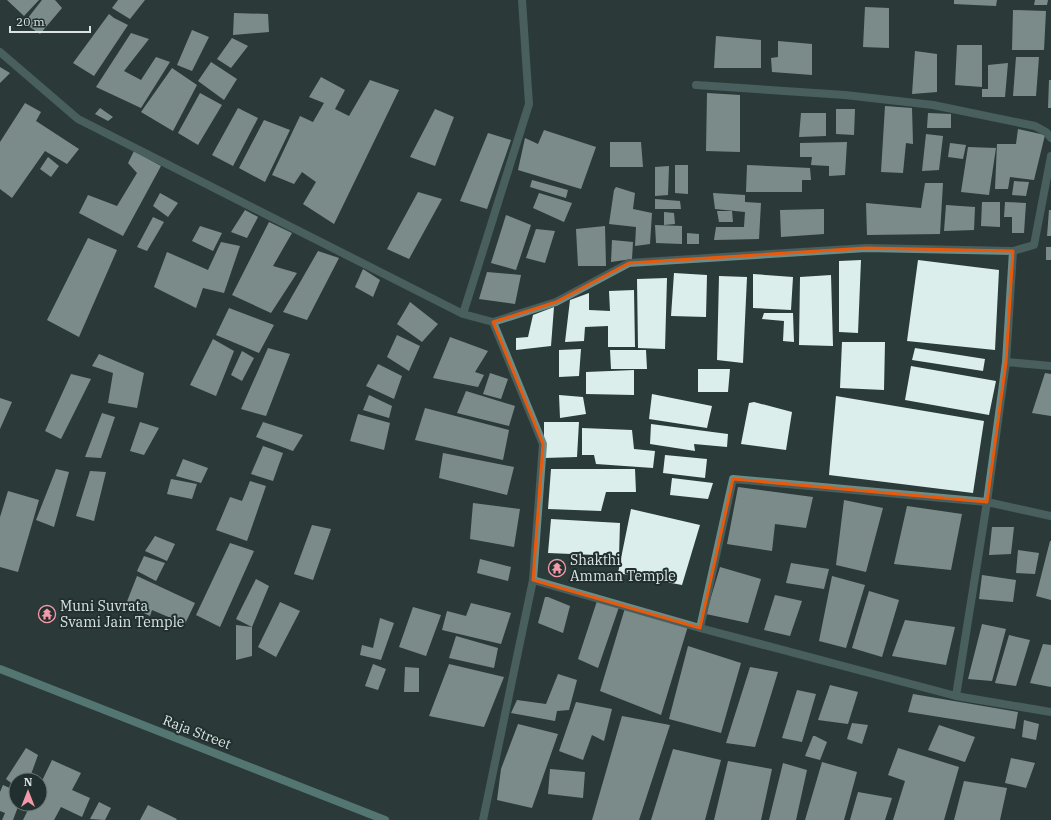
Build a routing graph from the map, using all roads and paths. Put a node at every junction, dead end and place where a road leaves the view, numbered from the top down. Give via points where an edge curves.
1 (522, 0) edge
2 (0, 52) edge
3 (696, 85) dead end
4 (1051, 138) edge
5 (1051, 156) edge
6 (1013, 251) junction
7 (463, 314) junction
8 (493, 322) junction
9 (1006, 362) junction
10 (1051, 366) edge
11 (987, 502) junction
12 (1051, 516) edge
13 (533, 580) junction
14 (700, 628) junction
15 (0, 669) edge
16 (956, 696) junction
17 (1051, 712) edge
18 (385, 820) edge
19 (483, 820) edge

1 - 7 street via 529,104
2 - 7 street via 78,119
3 - 4 street via 845,95 933,105 1035,126
5 - 6 street via 1034,245
6 - 8 street via 866,248 629,263 556,302
6 - 9 street
7 - 8 street
8 - 13 street via 543,444
9 - 10 street
9 - 11 street
11 - 12 street
11 - 14 street via 733,479
11 - 16 street
13 - 14 street
13 - 19 street
14 - 16 street
15 - 18 main road, Raja Street
16 - 17 street

